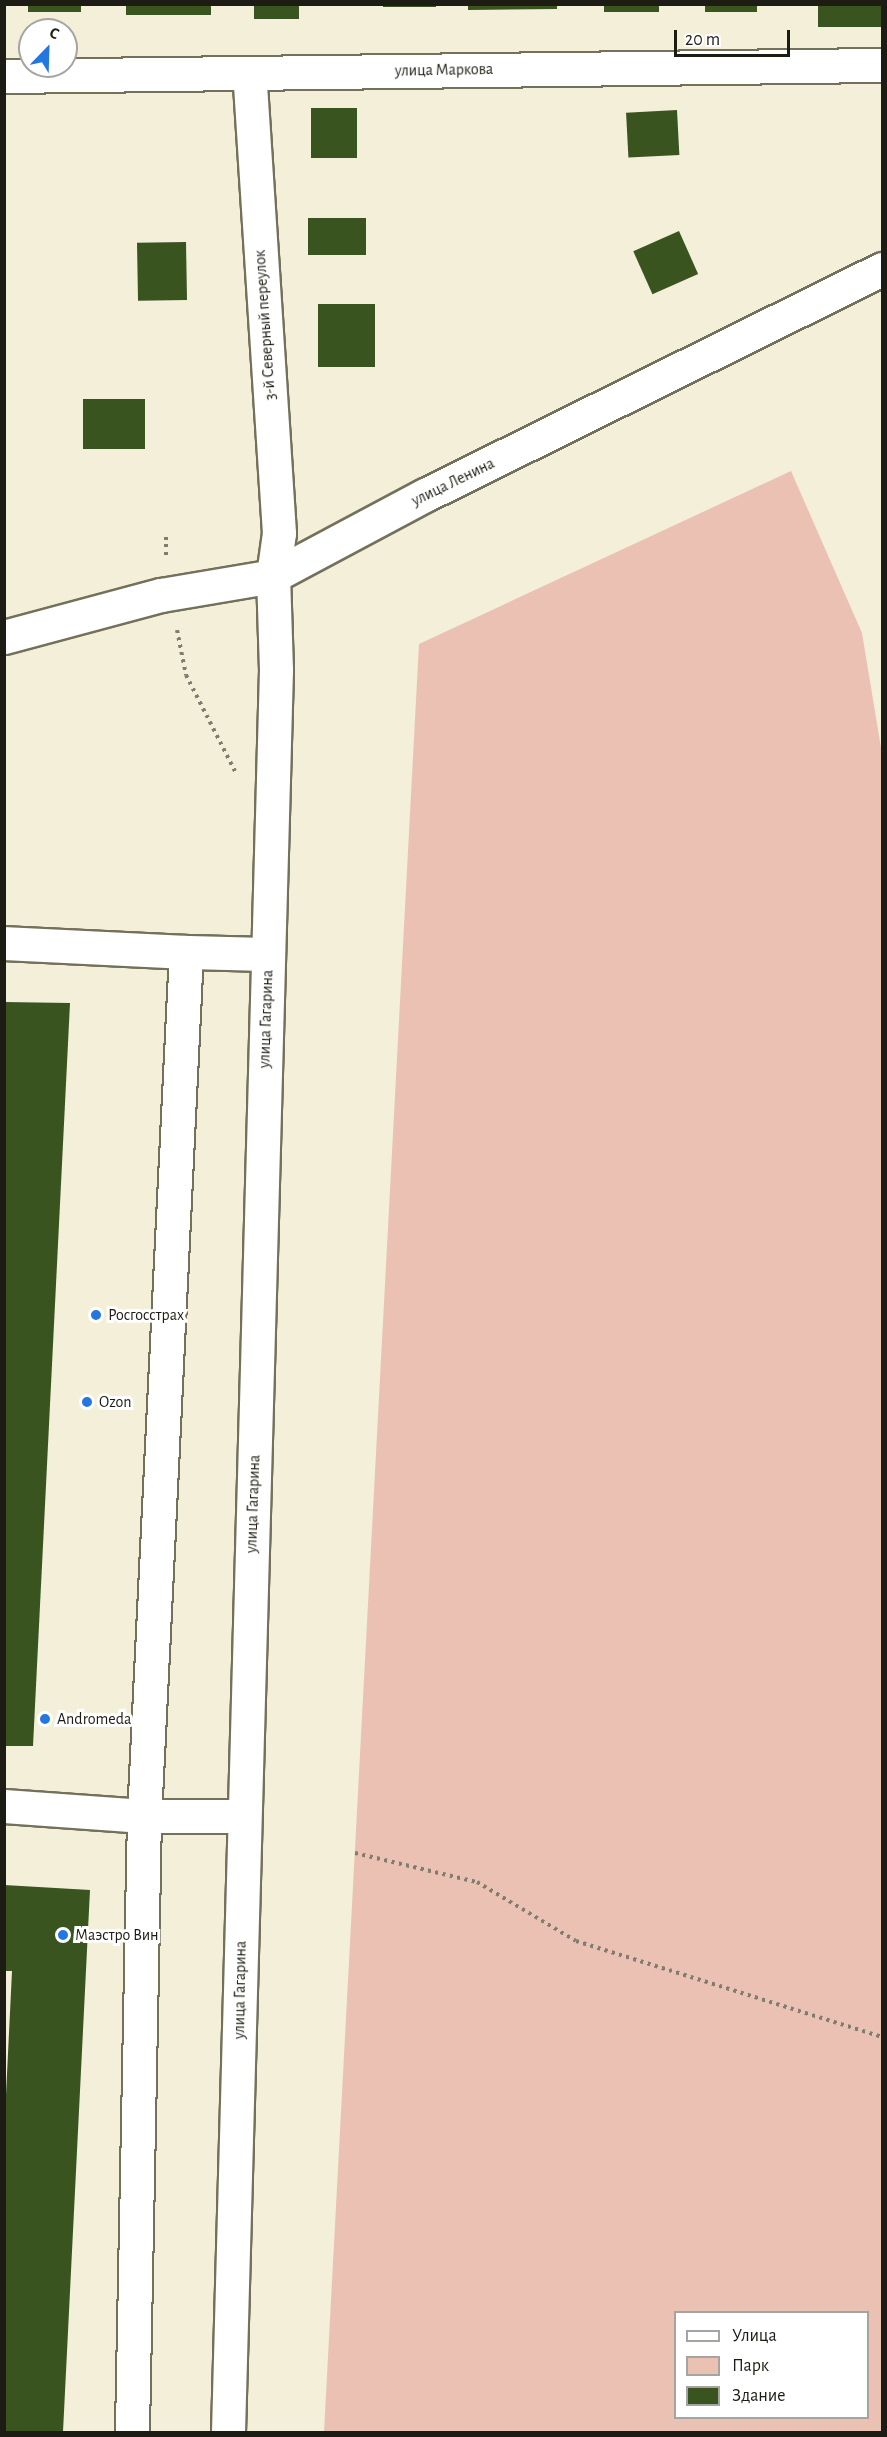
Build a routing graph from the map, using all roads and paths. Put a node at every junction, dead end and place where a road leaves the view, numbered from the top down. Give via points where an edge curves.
1 (882, 65) edge
2 (249, 73) junction
3 (4, 76) edge
4 (882, 269) edge
5 (166, 537) dead end
6 (273, 576) junction
7 (167, 594) junction
8 (4, 637) edge
9 (243, 780) dead end
10 (4, 943) edge
11 (186, 952) junction
12 (268, 954) junction
13 (4, 1806) edge
14 (144, 1816) junction
15 (244, 1816) junction
16 (355, 1853) dead end
17 (882, 2037) edge
18 (132, 2433) edge
19 (228, 2433) edge

1 - 2 street, улица Маркова
2 - 3 street, улица Маркова
2 - 6 street, 3-й Северный переулок via 278,506
4 - 6 street, улица Ленина via 805,311 425,495
5 - 7 path
6 - 7 street, улица Ленина
6 - 12 street, улица Гагарина via 276,670
7 - 8 street, улица Ленина
7 - 9 path via 186,675
10 - 11 street
11 - 12 street
11 - 14 street
12 - 15 street, улица Гагарина
13 - 14 street
14 - 15 street
14 - 18 street
15 - 19 street, улица Гагарина
16 - 17 path via 477,1882 576,1941

